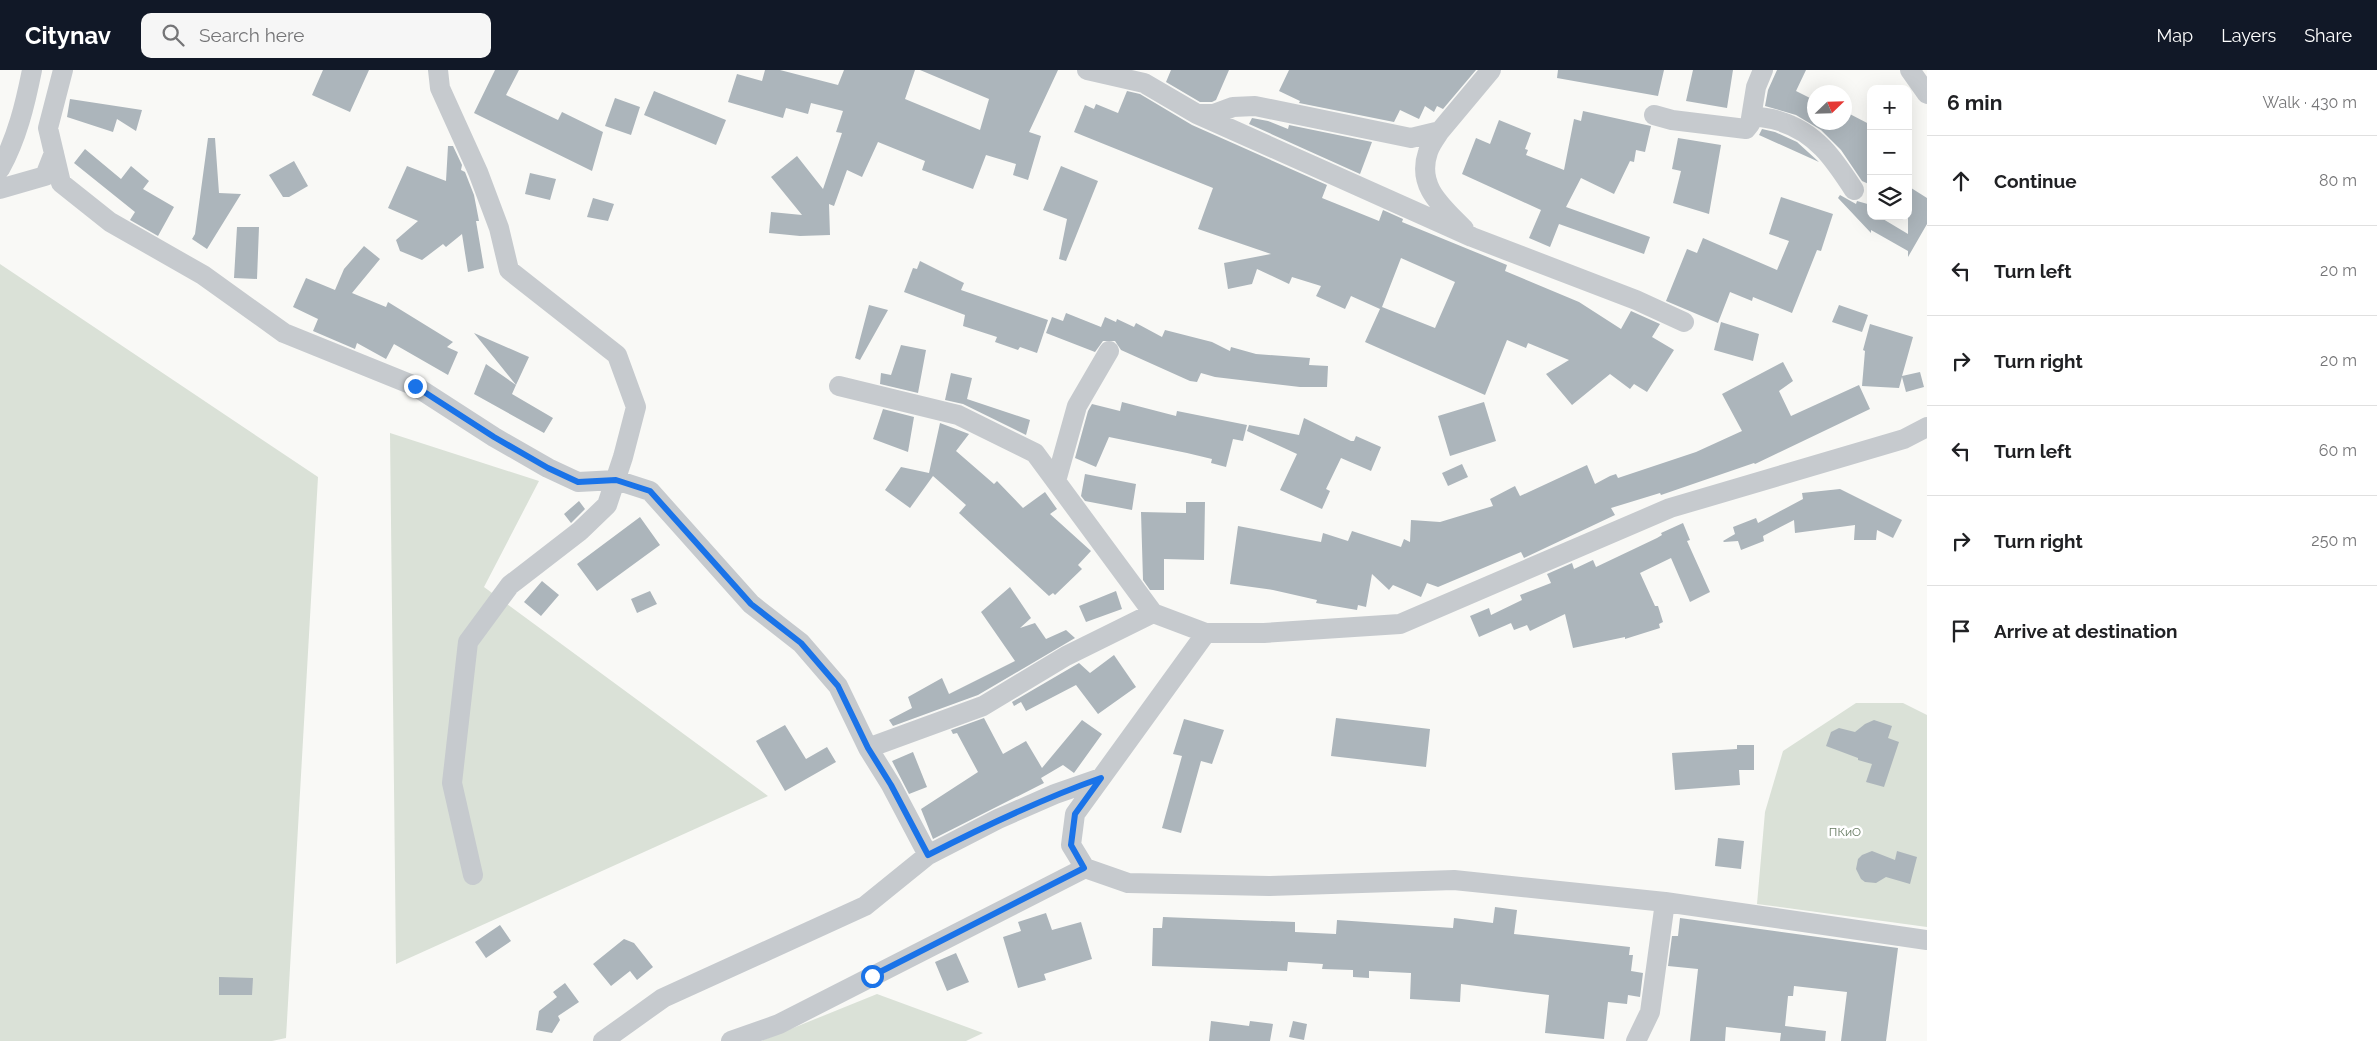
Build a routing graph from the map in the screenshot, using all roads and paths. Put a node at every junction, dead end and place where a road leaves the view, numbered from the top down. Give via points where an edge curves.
1 (32, 70) edge
2 (63, 70) edge
3 (438, 70) edge
4 (1087, 70) edge
5 (1491, 70) edge
6 (1763, 70) edge
7 (1910, 70) edge
8 (1927, 94) edge
9 (1197, 114) junction
10 (1654, 115) dead end
11 (1752, 115) junction
12 (1440, 131) junction
13 (54, 153) junction
14 (0, 168) edge
15 (0, 189) edge
16 (1854, 190) dead end
17 (1472, 237) junction
18 (1684, 322) dead end
19 (1108, 352) dead end
20 (839, 386) dead end
21 (1927, 427) edge
22 (616, 480) junction
23 (1056, 481) junction
24 (1153, 613) junction
25 (1206, 633) junction
26 (868, 748) junction
27 (1101, 778) junction
28 (928, 855) junction
29 (1084, 868) junction
30 (473, 875) dead end
31 (1665, 902) junction
32 (1927, 940) edge
33 (603, 1041) edge
34 (731, 1041) edge
35 (1636, 1041) edge

1 - 14 street via 24,110
2 - 13 street via 48,128
3 - 22 street via 440,88 500,228 510,270 617,355 636,407
4 - 9 street via 1144,83
5 - 12 street
6 - 11 street via 1756,87
7 - 8 street
9 - 12 street via 1255,106 1412,138
9 - 17 street
10 - 11 street via 1746,129
11 - 16 street via 1778,120 1821,143
12 - 17 street via 1428,152 1426,176 1430,194
13 - 15 street via 45,176
13 - 22 street via 61,183 110,222 203,275 284,332 415,386 494,437 578,482
17 - 18 street via 1636,300
19 - 23 street via 1077,406
20 - 23 street via 958,415 1035,453
21 - 25 street via 1904,439 1670,508 1400,624 1264,633
22 - 26 street via 650,491 751,604 801,643 838,686
22 - 30 street via 607,505 580,531 510,585 468,642 452,783
23 - 24 street
24 - 25 street
24 - 26 street via 1066,656 982,706
25 - 27 street
26 - 28 street
27 - 28 street via 1039,801
27 - 29 street via 1075,814 1071,845
28 - 33 street via 865,906 663,998
29 - 31 street via 1128,882 1269,886 1454,880
29 - 34 street via 778,1024
31 - 32 street
31 - 35 street via 1650,1012

